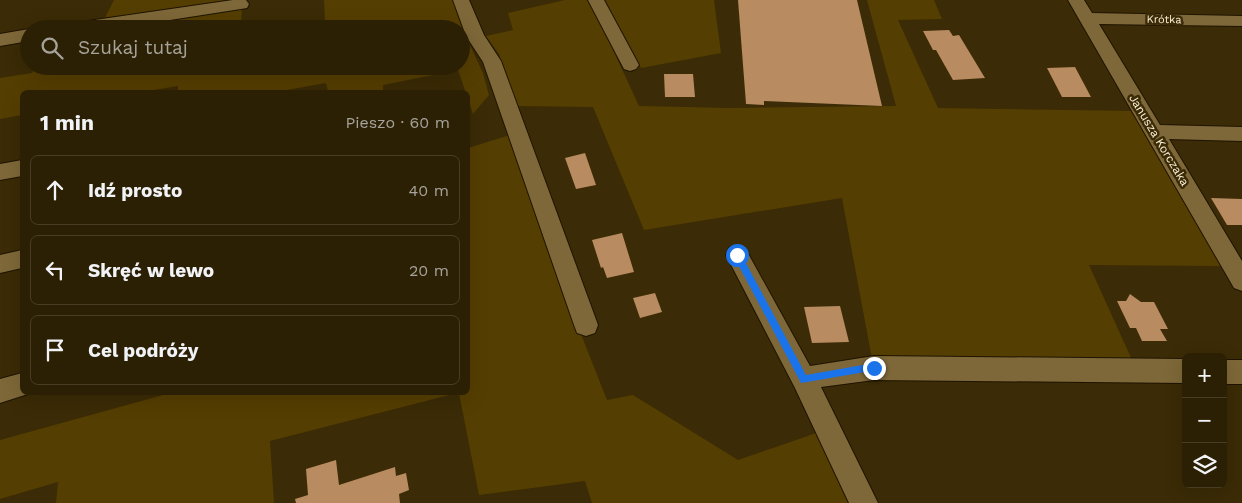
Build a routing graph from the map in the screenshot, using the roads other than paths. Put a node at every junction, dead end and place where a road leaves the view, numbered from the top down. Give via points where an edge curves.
1 (461, 0) edge
2 (596, 0) edge
3 (1076, 0) edge
4 (241, 4) dead end
5 (1087, 18) junction
6 (134, 20) edge
7 (469, 20) edge
8 (1242, 21) edge
9 (470, 23) edge
10 (20, 37) edge
11 (0, 40) edge
12 (630, 65) dead end
13 (1154, 132) junction
14 (1242, 134) edge
15 (20, 168) edge
16 (0, 172) edge
17 (737, 255) dead end
18 (20, 259) edge
19 (0, 264) edge
20 (1242, 281) edge
21 (586, 325) dead end
22 (1182, 371) edge
23 (1227, 372) edge
24 (1242, 372) edge
25 (804, 380) junction
26 (20, 386) edge
27 (0, 391) edge
28 (864, 503) edge

1 - 7 street
2 - 12 street
3 - 5 street, Janusza Korczaka
4 - 6 street
5 - 8 street, Krótka
5 - 13 street, Janusza Korczaka
9 - 21 street via 492,61
10 - 11 street
13 - 14 street
13 - 20 street, Janusza Korczaka
15 - 16 street
17 - 25 street
18 - 19 street
22 - 25 street via 874,368
23 - 24 street
25 - 28 street
26 - 27 street

